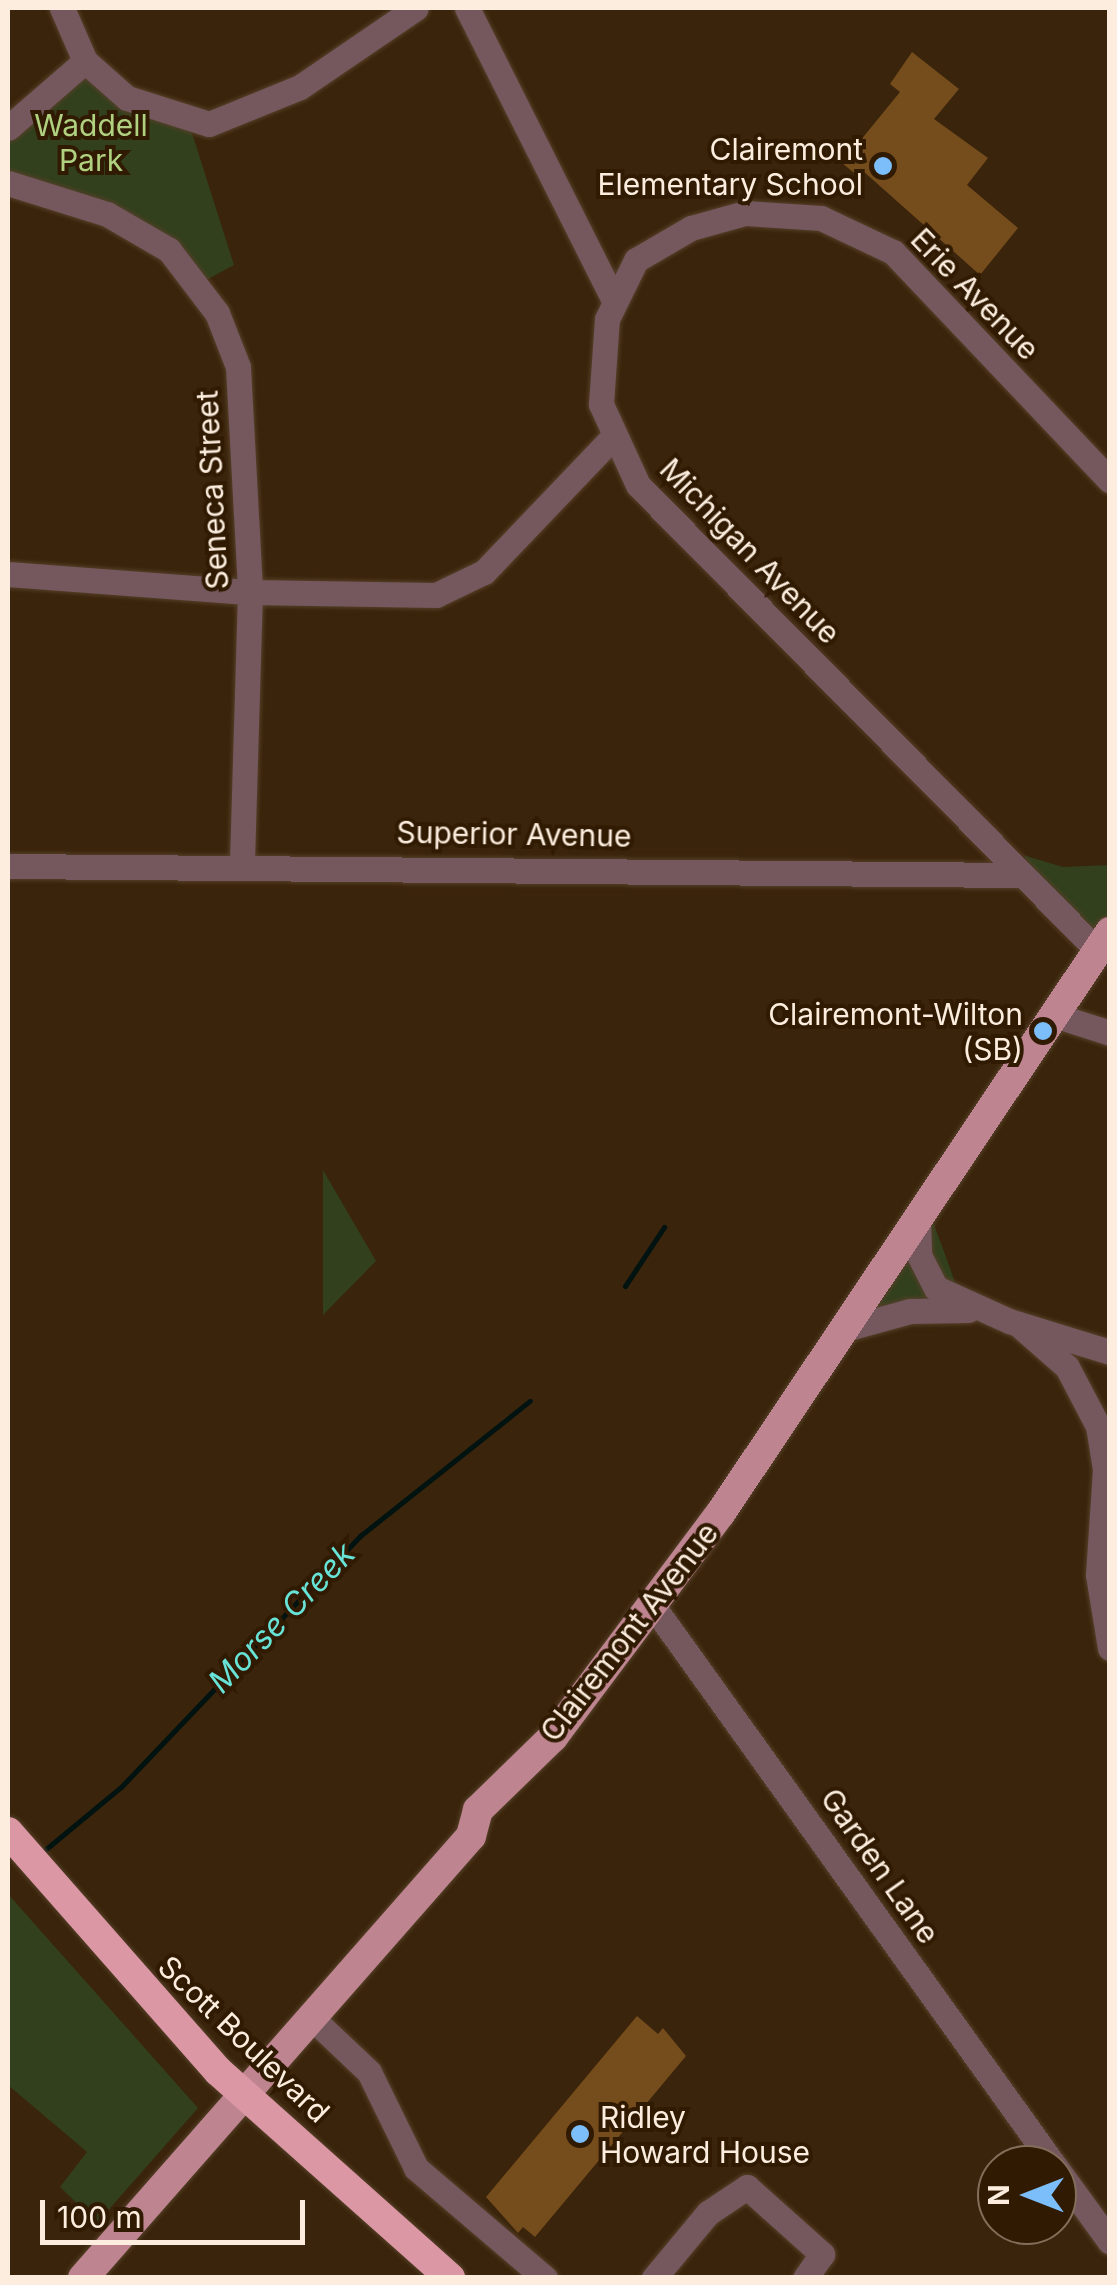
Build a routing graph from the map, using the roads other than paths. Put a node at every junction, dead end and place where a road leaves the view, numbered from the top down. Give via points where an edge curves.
1 (62, 8) edge
2 (416, 8) edge
3 (467, 8) edge
4 (85, 61) junction
5 (8, 128) edge
6 (8, 183) edge
7 (614, 300) junction
8 (611, 439) junction
9 (1110, 481) edge
10 (8, 574) edge
11 (250, 592) junction
12 (242, 863) junction
13 (8, 866) edge
14 (1019, 874) junction
15 (1103, 941) edge
16 (1054, 1014) junction
17 (1110, 1033) edge
18 (918, 1220) junction
19 (992, 1314) junction
20 (1018, 1324) junction
21 (846, 1328) junction
22 (1110, 1352) edge
23 (652, 1606) junction
24 (1110, 1648) edge
25 (8, 1832) edge
26 (313, 2019) junction
27 (246, 2095) junction
28 (1040, 2145) edge
29 (1077, 2196) edge
30 (1110, 2242) edge
31 (657, 2277) edge
32 (83, 2278) edge
33 (450, 2278) edge
34 (545, 2278) edge
35 (805, 2278) edge

1 - 4 street
2 - 4 street via 300,87 209,124 127,98
3 - 7 street
4 - 5 street
6 - 11 street, Seneca Street via 107,214 169,250 217,313 238,367
7 - 8 street, Michigan Avenue via 600,371
7 - 9 street, Erie Avenue via 636,260 691,228 784,212 852,229 893,252
8 - 11 street via 500,556 462,585 414,598
8 - 14 street, Michigan Avenue via 638,484
10 - 11 street
11 - 12 street, Seneca Street
12 - 13 street, Superior Avenue
12 - 14 street, Superior Avenue
14 - 15 street, Michigan Avenue
15 - 16 main road, Clairemont Avenue
16 - 17 street
16 - 18 main road, Clairemont Avenue
18 - 19 street via 930,1281
18 - 21 main road, Clairemont Avenue
19 - 20 street
19 - 21 street via 930,1308
20 - 22 street
20 - 24 street via 1067,1367 1098,1426 1105,1469 1098,1575
21 - 23 main road, Clairemont Avenue
23 - 26 main road, Clairemont Avenue via 553,1736 478,1810 472,1836
23 - 28 street, Garden Lane
25 - 27 highway, Scott Boulevard via 74,1915
26 - 27 main road, Clairemont Avenue
26 - 34 street via 369,2072 416,2168
27 - 32 main road, Clairemont Avenue
27 - 33 highway, Scott Boulevard
29 - 30 street, Garden Lane
31 - 35 street via 708,2213 747,2187 822,2254

